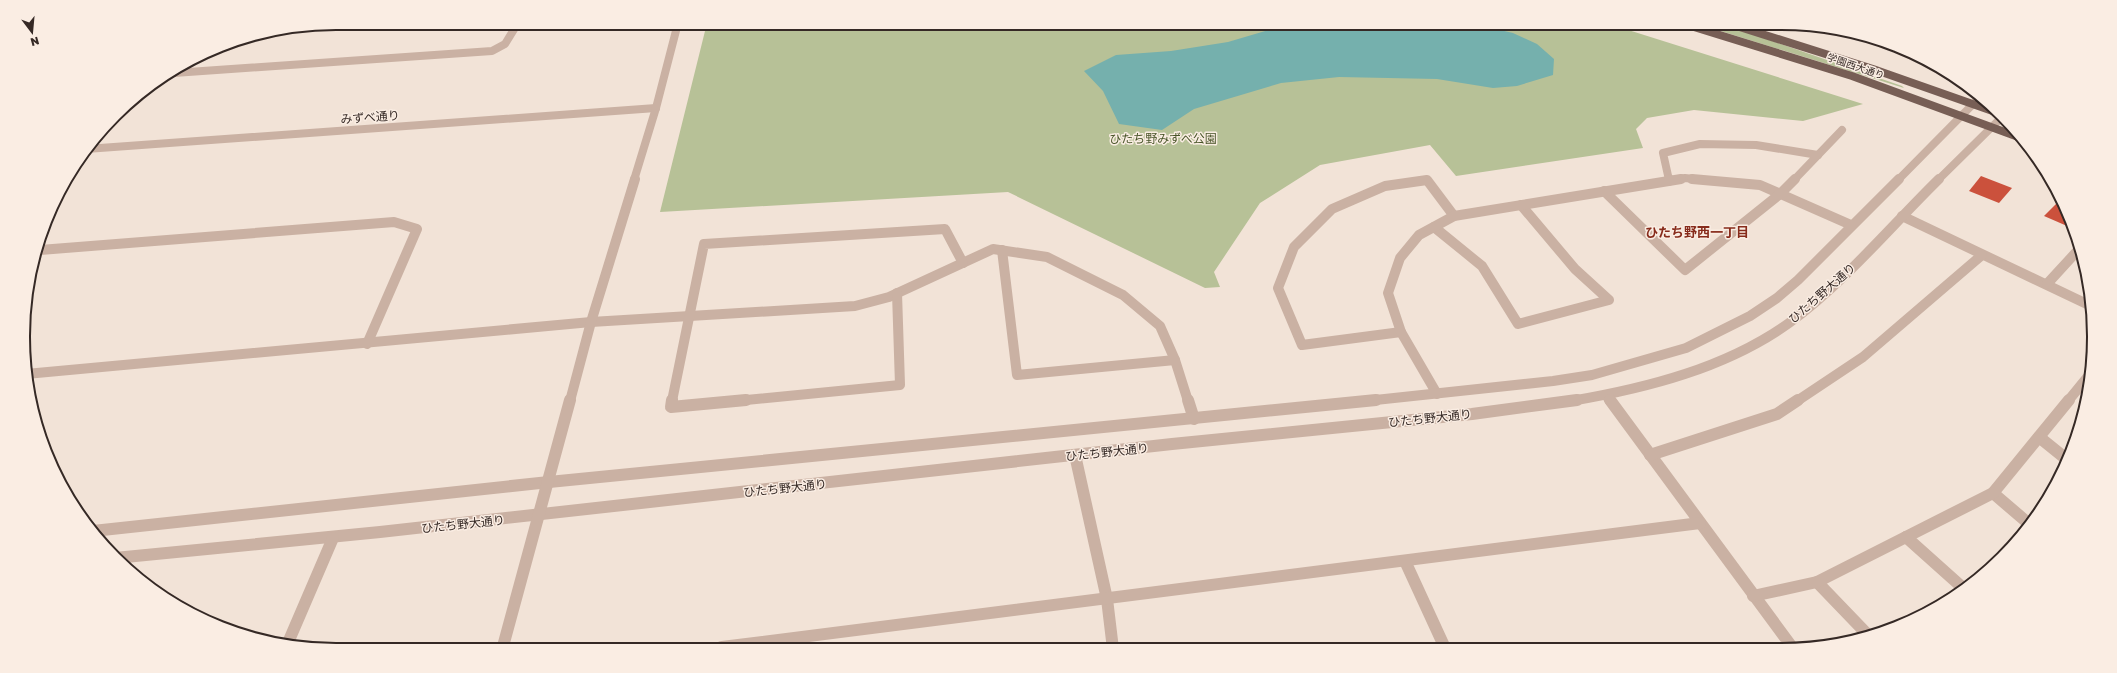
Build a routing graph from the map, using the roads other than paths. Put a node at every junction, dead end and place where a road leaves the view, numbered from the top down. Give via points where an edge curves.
1 (514, 30) edge
2 (676, 30) edge
3 (1705, 30) edge
4 (1749, 30) edge
5 (181, 73) edge
6 (1976, 100) edge
7 (1973, 103) junction
8 (656, 108) junction
9 (1985, 108) edge
10 (1961, 115) junction
11 (1997, 120) edge
12 (1992, 127) junction
13 (1842, 130) dead end
14 (2011, 134) edge
15 (94, 148) edge
16 (1818, 154) junction
17 (1669, 181) junction
18 (1604, 191) junction
19 (1780, 194) junction
20 (1521, 205) junction
21 (1454, 216) junction
22 (1902, 216) junction
23 (1851, 225) junction
24 (1434, 227) junction
25 (42, 250) edge
26 (1002, 250) junction
27 (2076, 253) edge
28 (1982, 255) junction
29 (963, 263) junction
30 (2047, 284) junction
31 (897, 293) junction
32 (2085, 303) edge
33 (689, 316) junction
34 (591, 322) junction
35 (1401, 332) junction
36 (367, 344) junction
37 (1175, 360) junction
38 (33, 373) edge
39 (2083, 384) edge
40 (1437, 394) junction
41 (1606, 396) junction
42 (1194, 419) junction
43 (2039, 437) junction
44 (1075, 455) junction
45 (1650, 455) junction
46 (2063, 456) edge
47 (549, 482) junction
48 (1993, 493) junction
49 (539, 516) junction
50 (2025, 521) edge
51 (1700, 523) junction
52 (99, 530) edge
53 (1906, 537) junction
54 (333, 538) junction
55 (124, 557) edge
56 (1406, 561) junction
57 (1817, 582) junction
58 (1960, 585) edge
59 (1753, 596) junction
60 (1107, 599) junction
61 (1865, 632) edge
62 (290, 639) edge
63 (504, 643) edge
64 (754, 643) edge
65 (1112, 643) edge
66 (1443, 643) edge
67 (1789, 643) edge

1 - 5 street via 502,48 492,51
2 - 8 street
3 - 10 main road, 学園西大通り via 1761,46
4 - 7 main road, 学園西大通り via 1873,68
6 - 7 street, ひたち野大通り
7 - 9 main road, 学園西大通り
7 - 10 street, ひたち野大通り
8 - 15 street, みずべ通り
8 - 34 street
10 - 12 main road, 学園西大通り
10 - 23 street, ひたち野大通り
11 - 12 street, ひたち野大通り
12 - 14 main road, 学園西大通り
12 - 22 street, ひたち野大通り
13 - 16 street
16 - 17 street via 1756,145 1700,144 1662,153
16 - 19 street
17 - 18 street
17 - 19 street via 1685,178 1760,185
18 - 19 street via 1685,270
18 - 20 street
19 - 23 street
20 - 21 street
20 - 24 street via 1575,269 1609,300 1518,324 1482,266
21 - 24 street
21 - 35 street via 1426,180 1385,186 1332,209 1294,247 1278,288 1302,345
22 - 28 street
22 - 41 street, ひたち野大通り via 1882,239 1823,295 1802,314 1774,333 1745,349 1680,376
23 - 40 street, ひたち野大通り via 1777,298 1750,316 1686,348 1592,375
24 - 35 street via 1419,235 1400,258 1388,293
25 - 36 street via 394,222 417,229
26 - 29 street via 993,249
26 - 37 street via 1047,257 1123,295 1160,326
26 - 37 street via 1017,375
27 - 30 street
28 - 30 street
28 - 45 street via 1863,357 1777,414
29 - 31 street
29 - 33 street via 944,229 704,244
30 - 32 street
31 - 33 street via 855,306
31 - 33 street via 900,385 671,407
33 - 34 street
34 - 36 street
34 - 47 street
35 - 40 street
36 - 38 street
37 - 42 street
39 - 43 street
40 - 42 street, ひたち野大通り
41 - 44 street, ひたち野大通り via 1523,408
41 - 45 street
42 - 47 street, ひたち野大通り
43 - 46 street
43 - 48 street
44 - 49 street, ひたち野大通り
44 - 60 street
45 - 51 street
47 - 49 street
47 - 52 street, ひたち野大通り
48 - 50 street
48 - 53 street
49 - 54 street, ひたち野大通り
49 - 63 street
51 - 56 street
51 - 59 street
53 - 57 street
53 - 58 street
54 - 55 street, ひたち野大通り
54 - 62 street
56 - 60 street
56 - 66 street
57 - 59 street
57 - 61 street
59 - 67 street
60 - 64 street
60 - 65 street

